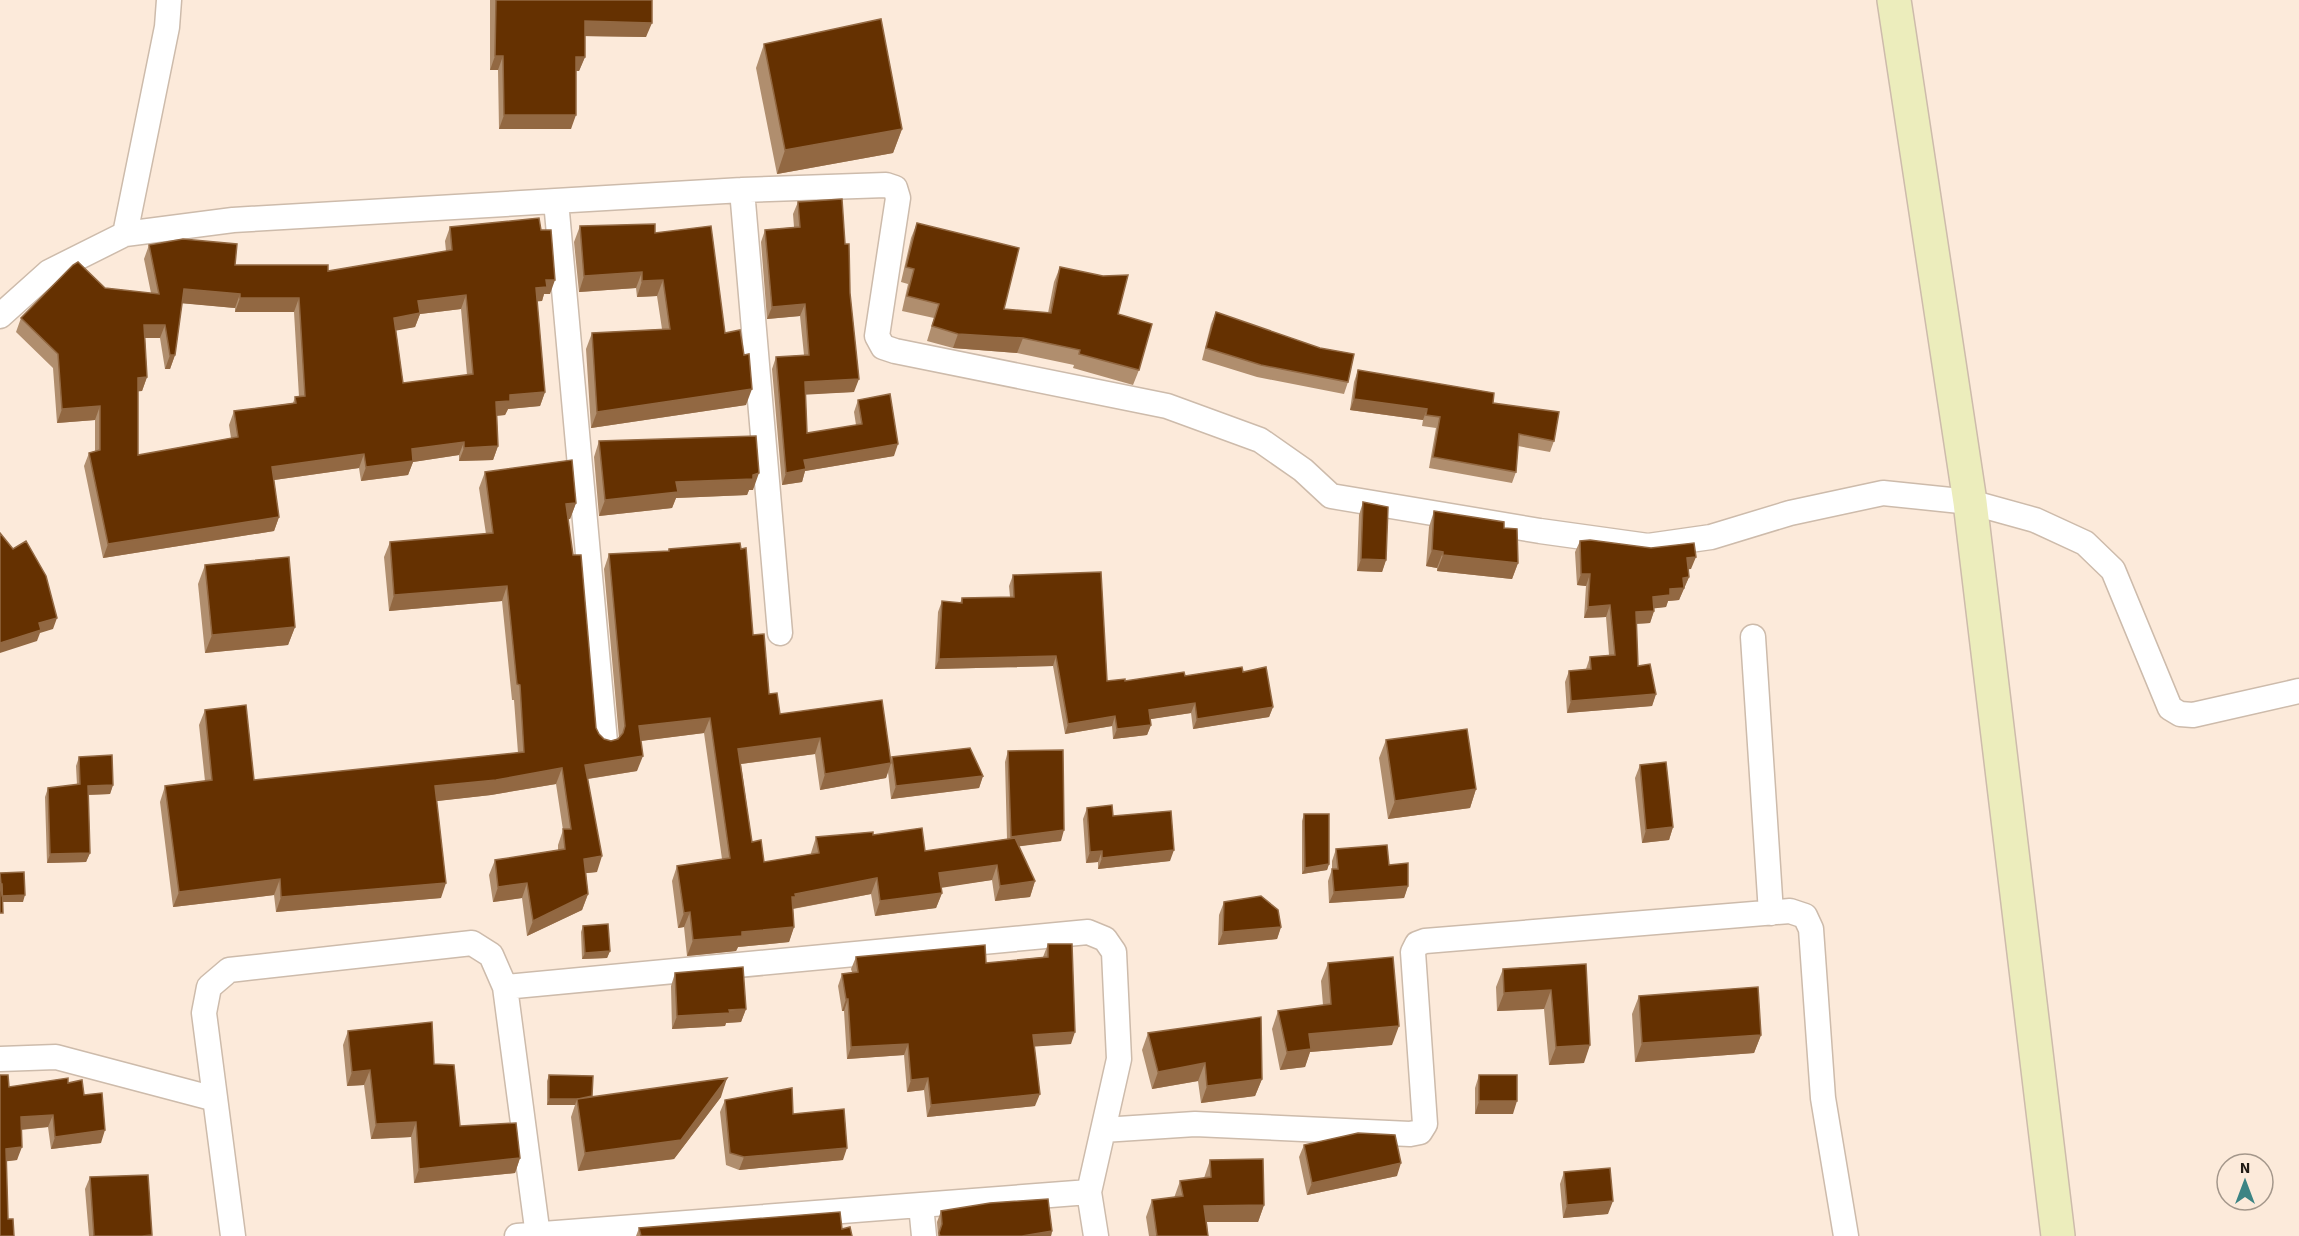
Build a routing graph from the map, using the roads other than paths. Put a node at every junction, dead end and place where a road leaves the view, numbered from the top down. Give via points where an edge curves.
1 (169, 0) edge
2 (1894, 0) edge
3 (742, 190) junction
4 (556, 201) junction
5 (125, 234) junction
6 (0, 316) edge
7 (1970, 502) junction
8 (780, 633) dead end
9 (1753, 637) dead end
10 (2299, 691) edge
11 (605, 742) edge
12 (1771, 913) junction
13 (505, 987) junction
14 (0, 1059) edge
15 (215, 1099) junction
16 (1103, 1130) junction
17 (1089, 1192) junction
18 (921, 1205) junction
19 (233, 1236) edge
20 (531, 1236) edge
21 (924, 1236) edge
22 (1096, 1236) edge
23 (1846, 1236) edge
24 (2058, 1236) edge

1 - 5 street via 167,27
2 - 7 street
3 - 4 street
3 - 7 street via 886,184 895,188 898,198 877,336 883,347 1167,406 1260,440 1303,470 1331,496 1648,546 1711,537 1790,513 1883,493
3 - 8 street
4 - 5 street via 233,220
4 - 11 street
5 - 6 street via 49,273
7 - 10 street via 2035,520 2085,543 2113,570 2170,708 2180,714 2193,715
7 - 24 street
9 - 12 street
12 - 16 street via 1417,944 1413,952 1425,1124 1420,1132 1195,1124
12 - 23 street via 1790,911 1804,916 1811,929 1823,1098
13 - 15 street via 491,955 472,943 229,970 209,987 204,1012
13 - 16 street via 1088,932 1105,939 1114,952 1119,1059
13 - 20 street
14 - 15 street via 56,1057
15 - 19 street
16 - 17 street
17 - 18 street
17 - 22 street
18 - 20 street
18 - 21 street

